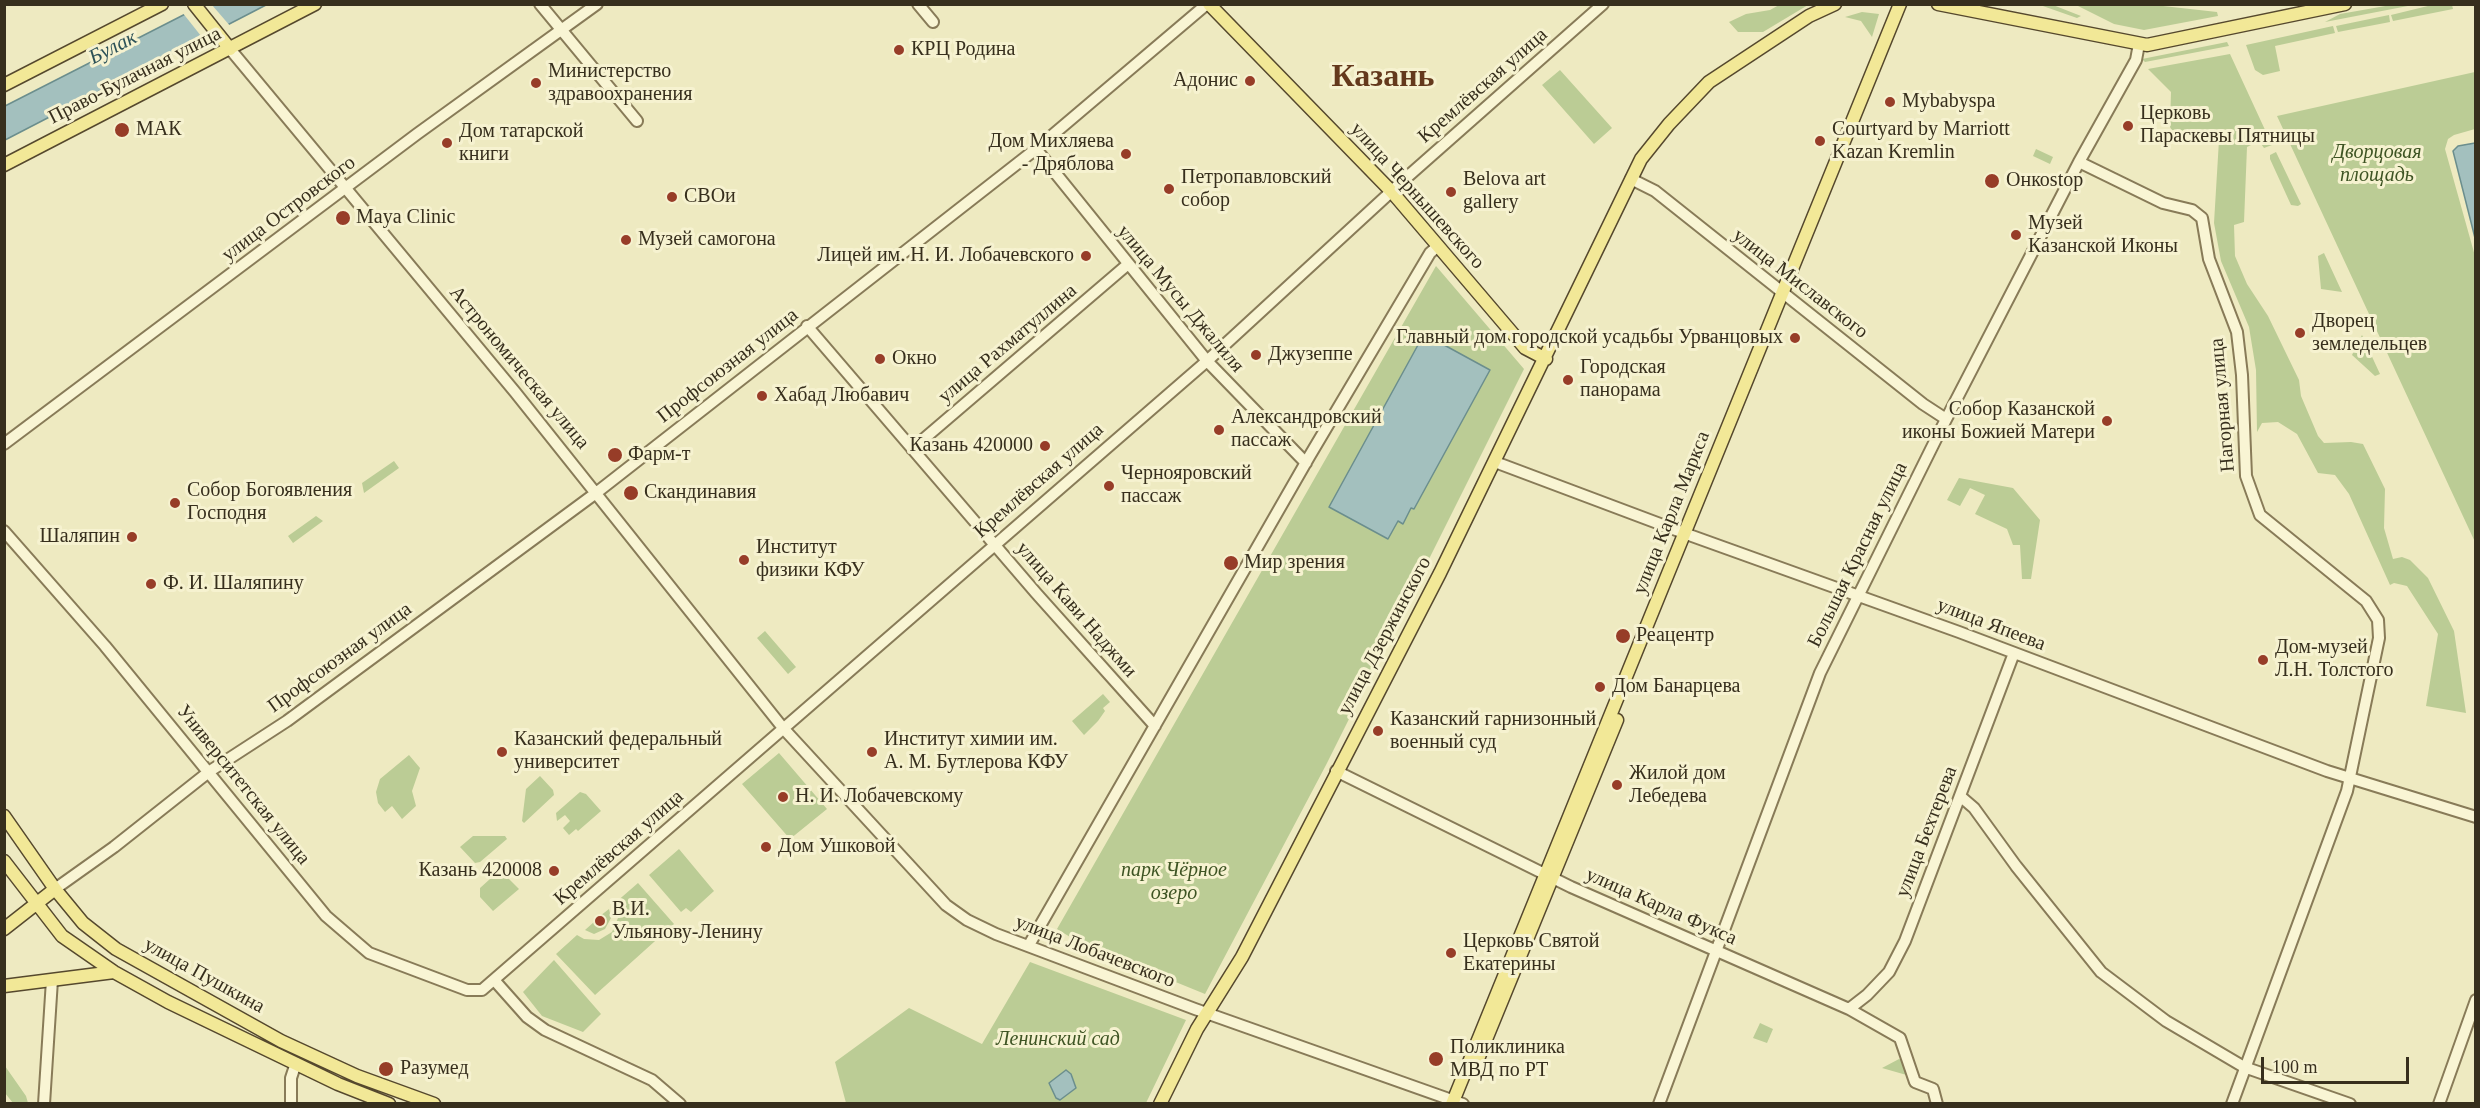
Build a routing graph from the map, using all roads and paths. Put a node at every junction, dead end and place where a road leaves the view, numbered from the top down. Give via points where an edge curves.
1 (162, 4) edge
2 (194, 4) edge
3 (315, 4) edge
4 (540, 4) edge
5 (597, 4) edge
6 (918, 4) edge
7 (1208, 4) edge
8 (1603, 4) edge
9 (1835, 4) edge
10 (1900, 4) edge
11 (1908, 4) edge
12 (1938, 4) edge
13 (2345, 4) edge
14 (933, 22) dead end
15 (561, 29) junction
16 (2139, 44) junction
17 (230, 49) junction
18 (4, 85) edge
19 (637, 121) dead end
20 (1036, 149) junction
21 (2079, 162) junction
22 (4, 165) edge
23 (1631, 179) junction
24 (345, 190) junction
25 (1392, 192) junction
26 (1438, 246) junction
27 (1127, 265) junction
28 (1785, 296) junction
29 (807, 326) junction
30 (1546, 359) junction
31 (1207, 361) junction
32 (1946, 419) junction
33 (4, 444) edge
34 (912, 449) junction
35 (1495, 462) junction
36 (1306, 463) junction
37 (596, 493) junction
38 (4, 531) edge
39 (1688, 535) junction
40 (993, 544) junction
41 (1858, 596) junction
42 (2014, 652) junction
43 (1155, 726) junction
44 (783, 728) junction
45 (210, 771) junction
46 (1336, 771) junction
47 (2350, 778) junction
48 (1960, 796) junction
49 (4, 816) edge
50 (2475, 817) edge
51 (4, 861) edge
52 (1549, 876) junction
53 (56, 889) junction
54 (35, 903) junction
55 (4, 929) edge
56 (1029, 945) junction
57 (1716, 950) junction
58 (114, 972) junction
59 (52, 980) junction
60 (495, 981) junction
61 (4, 986) edge
62 (2475, 1000) edge
63 (1849, 1009) junction
64 (1208, 1014) junction
65 (296, 1063) junction
66 (2244, 1067) junction
67 (1458, 1103) edge
68 (44, 1104) edge
69 (291, 1104) edge
70 (389, 1104) edge
71 (434, 1104) edge
72 (680, 1104) edge
73 (1160, 1104) edge
74 (1659, 1104) edge
75 (1937, 1104) edge
76 (2232, 1104) edge
77 (2350, 1104) edge
78 (2439, 1104) edge

1 - 18 main road
2 - 17 main road, Астрономическая улица
3 - 17 main road, Право-Булачная улица
4 - 15 street
5 - 15 street, улица Островского
6 - 14 street
7 - 20 street, Профсоюзная улица
7 - 25 main road, улица Чернышевского
8 - 25 street, Кремлёвская улица
9 - 23 main road, улица Дзержинского via 1809,16 1709,82 1669,124 1641,159
10 - 28 main road, улица Карла Маркса
11 - 28 main road, улица Карла Маркса
12 - 16 main road
13 - 16 main road via 2171,42
15 - 19 street
15 - 24 street, улица Островского
16 - 21 street, Большая Красная улица via 2136,60
17 - 22 main road, Право-Булачная улица
17 - 24 street, Астрономическая улица
20 - 27 street, улица Мусы Джалиля
20 - 29 street, Профсоюзная улица
21 - 32 street, Большая Красная улица
21 - 47 street, Нагорная улица via 2163,203 2192,210 2202,218 2209,259 2237,332 2246,476 2260,514 2376,613 2379,638
23 - 28 street, улица Миславского via 1655,191
23 - 30 main road, улица Дзержинского
24 - 33 street, улица Островского
24 - 37 street, Астрономическая улица
25 - 26 main road, улица Чернышевского
25 - 31 street, Кремлёвская улица
26 - 30 main road, улица Чернышевского via 1525,348
26 - 36 street via 1430,253
27 - 31 street, улица Мусы Джалиля
27 - 34 street, улица Рахматуллина
28 - 32 street, улица Миславского
28 - 39 main road, улица Карла Маркса
29 - 34 street, улица Кави Наджми
29 - 37 street, Профсоюзная улица
30 - 35 main road, улица Дзержинского
31 - 36 street, улица Мусы Джалиля
31 - 40 street, Кремлёвская улица
32 - 41 street, Большая Красная улица
34 - 40 street, улица Кави Наджми
35 - 39 street, улица Япеева
35 - 46 main road, улица Дзержинского
36 - 43 street
37 - 44 street, Астрономическая улица
37 - 45 street, Профсоюзная улица via 286,721
38 - 45 street, Университетская улица
39 - 41 street, улица Япеева
39 - 52 main road, улица Карла Маркса
40 - 43 street, улица Кави Наджми
40 - 44 street, Кремлёвская улица
41 - 42 street, улица Япеева
41 - 57 street, Большая Красная улица via 1820,673
42 - 47 street, улица Япеева
42 - 48 street, улица Бехтерева
43 - 56 street
44 - 56 street, улица Лобачевского via 946,905 967,920
44 - 60 street, Кремлёвская улица
45 - 53 street, Профсоюзная улица
45 - 60 street, Университетская улица via 326,916 363,948 402,968 467,990 482,990
46 - 52 street, улица Карла Фукса
46 - 64 main road, улица Дзержинского via 1242,957
47 - 50 street, улица Япеева
47 - 66 street, Нагорная улица via 2307,905
48 - 63 street, улица Бехтерева via 1905,941 1888,972
48 - 66 street via 1974,808 2101,972 2166,1021
49 - 53 main road, улица Пушкина
51 - 54 main road, улица Пушкина
52 - 57 street, улица Карла Фукса
52 - 67 main road, улица Карла Маркса
53 - 54 main road
53 - 71 main road, улица Пушкина via 83,923 116,950 176,985 313,1056
54 - 55 main road
54 - 58 main road, улица Пушкина via 62,936
56 - 64 street, улица Лобачевского
57 - 63 street, улица Карла Фукса
57 - 74 street, Большая Красная улица
58 - 59 main road
58 - 65 main road, улица Пушкина
59 - 61 main road
59 - 68 street
60 - 72 street via 527,1017 545,1030 652,1080
62 - 78 street
63 - 75 street, улица Карла Фукса via 1900,1038 1915,1082 1933,1089
64 - 67 street, улица Лобачевского
64 - 73 main road, улица Дзержинского
65 - 69 street via 291,1078
65 - 70 main road, улица Пушкина
66 - 76 street, Нагорная улица
66 - 77 street

